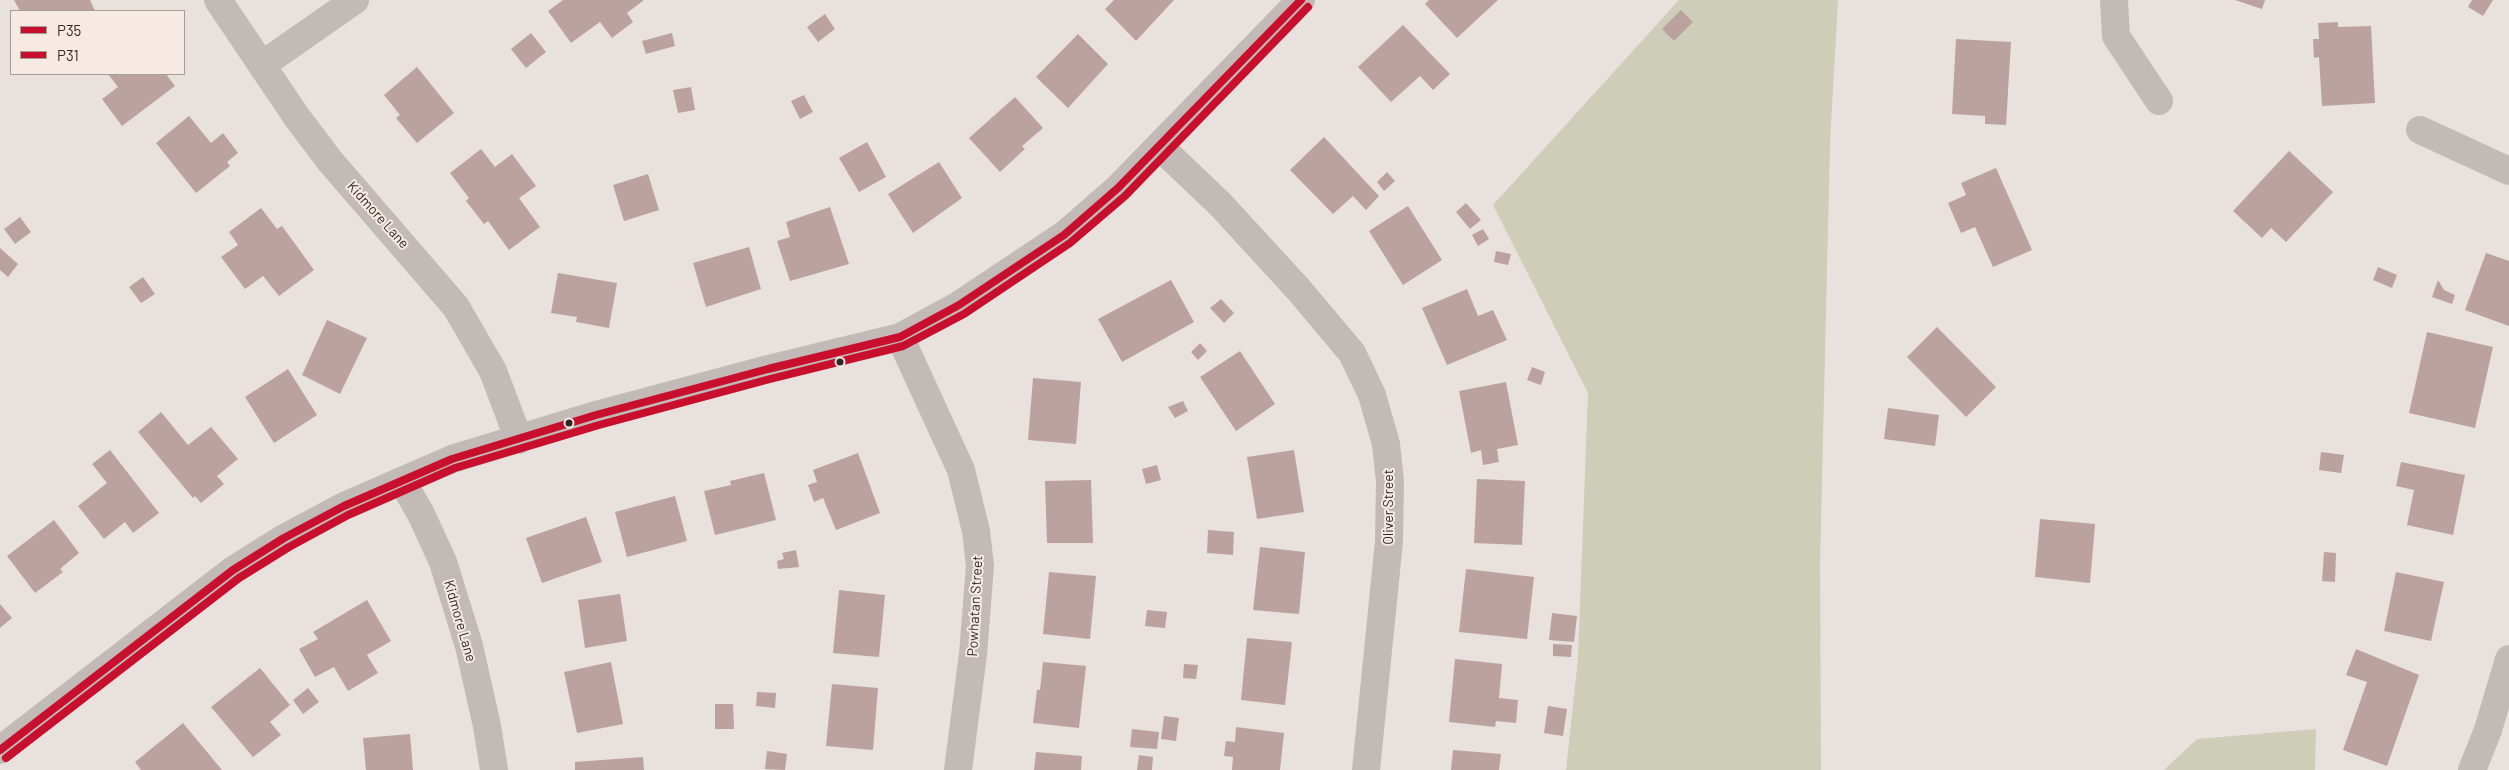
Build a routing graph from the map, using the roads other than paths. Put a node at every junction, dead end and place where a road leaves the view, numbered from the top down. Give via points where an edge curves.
1 (218, 0) edge
2 (355, 0) edge
3 (1301, 0) edge
4 (2114, 0) edge
5 (262, 65) junction
6 (2159, 101) dead end
7 (2420, 130) dead end
8 (1159, 146) junction
9 (2509, 171) edge
10 (900, 337) junction
11 (519, 440) junction
12 (402, 481) junction
13 (2509, 659) edge
14 (0, 750) edge
15 (494, 770) edge
16 (958, 770) edge
17 (1366, 770) edge
18 (2472, 770) edge

1 - 5 street, Kidmore Lane
2 - 5 street
3 - 8 street
4 - 6 street via 2116,36
5 - 11 street, Kidmore Lane via 330,161 456,307 493,371
7 - 9 street
8 - 10 street via 1118,188 1064,235 959,305
8 - 17 street, Oliver Street via 1220,204 1299,290 1352,353 1372,395 1386,444 1390,481 1389,541
10 - 11 street via 596,415
10 - 16 street, Powhatan Street via 961,470 976,532 980,566
11 - 12 street via 452,459
12 - 14 street via 344,506 233,570
12 - 15 street, Kidmore Lane via 443,562 468,646
13 - 18 street via 2488,730

